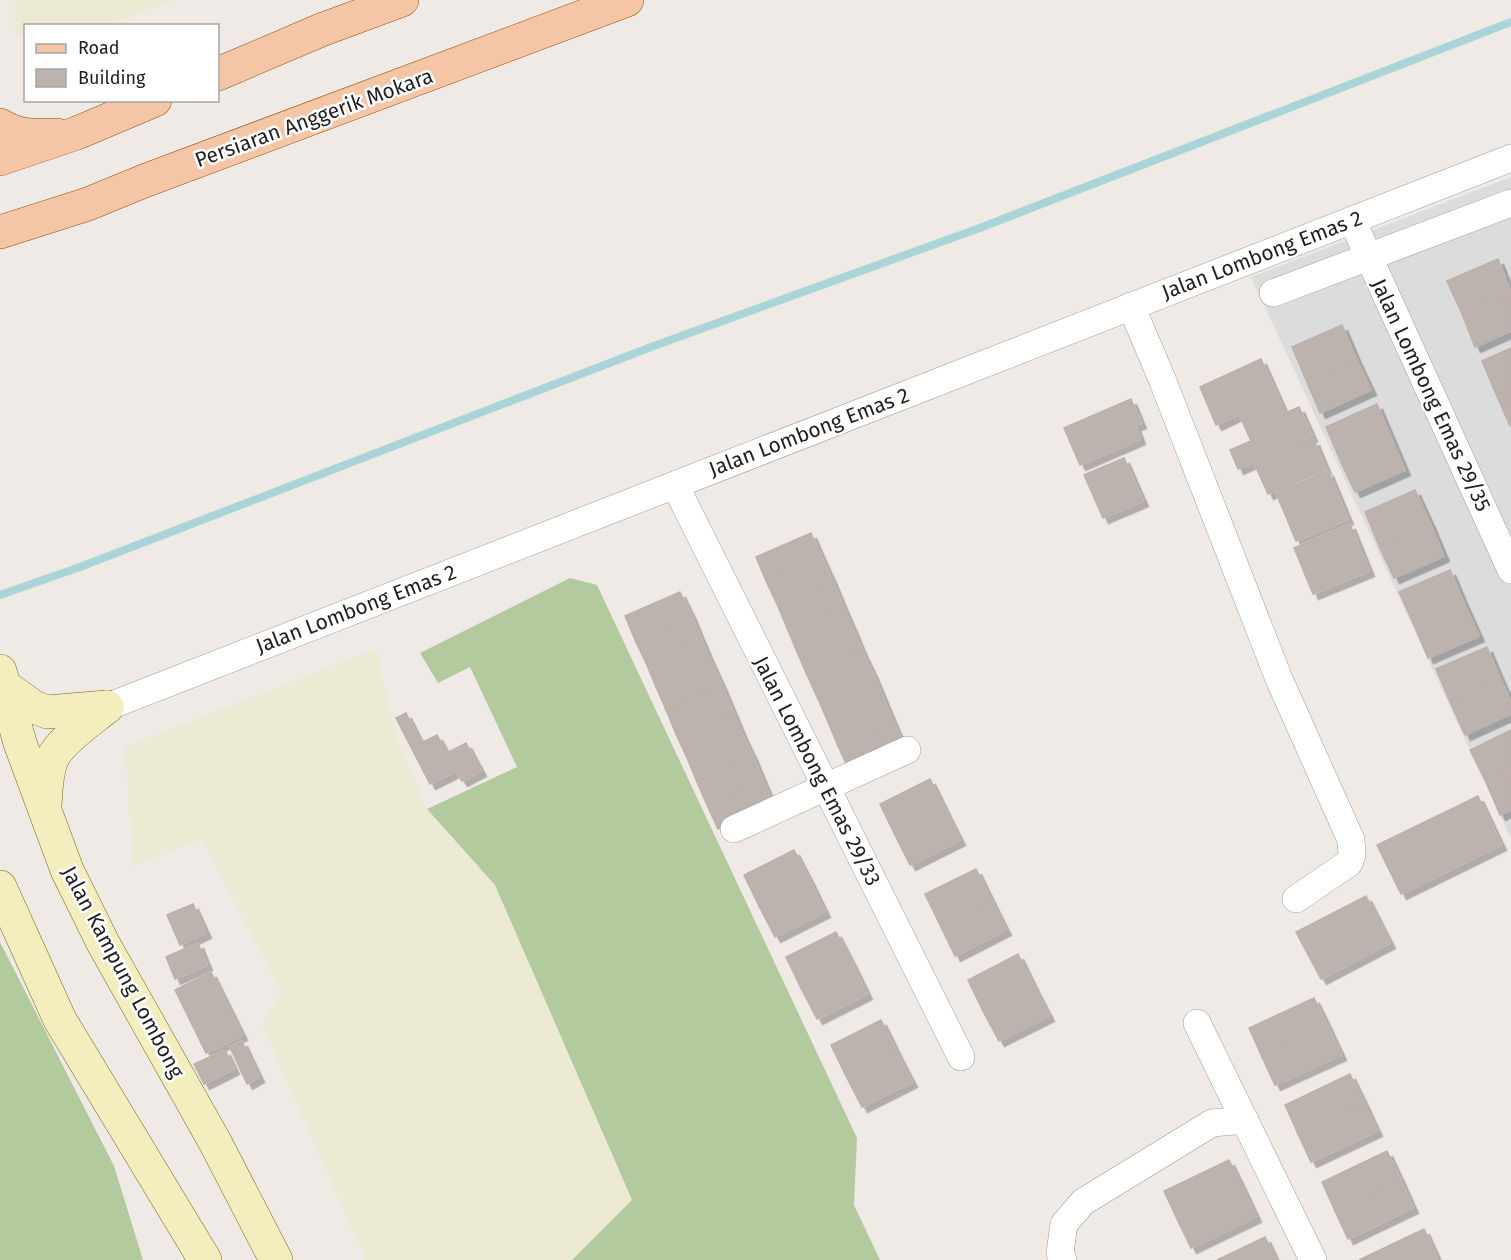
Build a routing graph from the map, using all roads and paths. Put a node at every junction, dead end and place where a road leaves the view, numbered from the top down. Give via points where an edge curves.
1 (402, 0) edge
2 (627, 0) edge
3 (219, 74) edge
4 (150, 102) edge
5 (0, 125) edge
6 (77, 133) junction
7 (1511, 158) edge
8 (0, 159) edge
9 (1511, 203) edge
10 (88, 204) junction
11 (1352, 220) junction
12 (0, 232) edge
13 (0, 253) edge
14 (1368, 257) junction
15 (1273, 293) dead end
16 (1131, 306) junction
17 (675, 485) junction
18 (1511, 570) edge
19 (2, 678) edge
20 (107, 707) junction
21 (906, 750) dead end
22 (825, 788) junction
23 (44, 810) junction
24 (734, 829) dead end
25 (0, 886) edge
26 (1296, 899) dead end
27 (1197, 1023) dead end
28 (961, 1057) dead end
29 (1245, 1120) junction
30 (205, 1260) edge
31 (276, 1260) edge
32 (1063, 1260) edge
33 (1313, 1260) edge

1 - 3 main road
2 - 10 main road, Persiaran Anggerik Mokara
4 - 6 main road
5 - 6 main road via 35,136
6 - 8 main road
7 - 11 street, Jalan Lombong Emas 2
9 - 14 street
10 - 12 main road, Persiaran Anggerik Mokara
10 - 13 main road via 28,233
11 - 14 street, Jalan Lombong Emas 29/35
11 - 16 street, Jalan Lombong Emas 2
14 - 15 street
14 - 18 street, Jalan Lombong Emas 29/35
16 - 17 street, Jalan Lombong Emas 2
16 - 26 street via 1279,679 1351,840 1349,863
17 - 20 street, Jalan Lombong Emas 2
17 - 22 street, Jalan Lombong Emas 29/33
19 - 20 street via 34,707 47,712
19 - 23 street, Jalan Kampung Lombong
20 - 23 street via 53,757
21 - 22 street
22 - 24 street
22 - 28 street, Jalan Lombong Emas 29/33
23 - 31 street, Jalan Kampung Lombong via 67,870 103,943
25 - 30 street via 60,1020
27 - 29 street
29 - 32 street via 1212,1124 1083,1203 1064,1224 1060,1253
29 - 33 street

